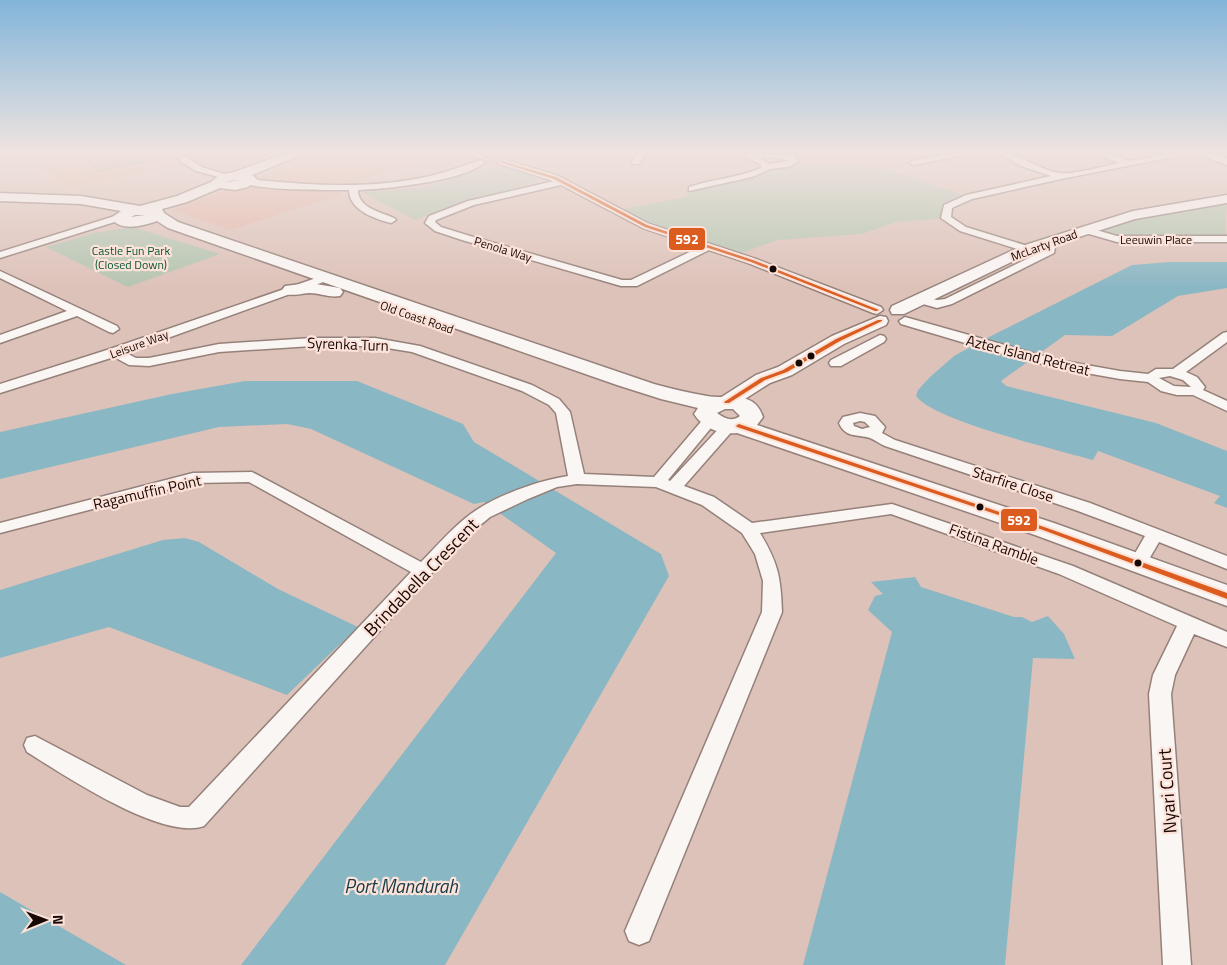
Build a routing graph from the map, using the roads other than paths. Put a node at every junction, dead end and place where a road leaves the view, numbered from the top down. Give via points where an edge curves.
1 (0, 197) edge
2 (189, 197) edge
3 (354, 197) edge
4 (497, 197) edge
5 (590, 197) edge
6 (969, 197) edge
7 (1227, 199) edge
8 (0, 202) edge
9 (136, 216) junction
10 (391, 220) dead end
11 (1086, 230) junction
12 (1227, 239) edge
13 (1045, 243) junction
14 (708, 247) junction
15 (1027, 249) junction
16 (0, 255) edge
17 (0, 274) edge
18 (315, 278) junction
19 (283, 292) junction
20 (356, 296) junction
21 (920, 300) junction
22 (77, 312) junction
23 (902, 316) junction
24 (879, 323) junction
25 (113, 330) dead end
26 (1227, 336) edge
27 (0, 339) edge
28 (838, 340) junction
29 (861, 350) junction
30 (115, 352) junction
31 (836, 363) dead end
32 (1176, 373) junction
33 (1152, 378) junction
34 (2, 387) edge
35 (1194, 391) junction
36 (1227, 407) edge
37 (728, 415) junction
38 (871, 433) dead end
39 (577, 478) junction
40 (666, 484) junction
41 (0, 528) edge
42 (749, 528) junction
43 (1155, 534) junction
44 (1139, 562) junction
45 (1227, 562) edge
46 (423, 571) junction
47 (1227, 596) edge
48 (1189, 623) junction
49 (1227, 640) edge
50 (35, 745) dead end
51 (639, 932) dead end
52 (1178, 965) edge

1 - 9 main road, Old Coast Road via 81,200
2 - 9 main road
3 - 10 street via 359,207
4 - 14 street, Penola Way via 432,218 430,223 438,229 620,283 633,284
5 - 14 street via 632,220
6 - 15 street via 947,207 946,218 963,229
7 - 11 street, McLarty Road via 1133,216
8 - 9 main road, Old Coast Road via 59,205
9 - 16 street
9 - 18 main road, Old Coast Road via 162,228
9 - 18 main road, Old Coast Road via 173,225
11 - 12 street, Leeuwin Place via 1117,239
11 - 13 street, McLarty Road
13 - 15 street, McLarty Road
13 - 21 street via 1050,251 948,302 937,304
14 - 24 street via 774,269
15 - 21 street, McLarty Road
17 - 22 street
18 - 19 street, Leisure Way
18 - 20 main road, Old Coast Road
18 - 37 main road, Old Coast Road
19 - 20 main road via 310,288
19 - 30 street, Leisure Way
20 - 37 main road, Old Coast Road
21 - 23 street, McLarty Road
22 - 25 street
22 - 27 street
23 - 24 street
23 - 33 street, Aztec Island Retreat via 974,342 1034,358 1088,371
24 - 28 street
24 - 29 street
26 - 32 street
28 - 29 street
28 - 37 street via 786,371
29 - 31 street
30 - 34 street, Leisure Way
30 - 39 street, Syrenka Turn via 134,362 149,362 227,348 312,342 375,342 415,349 527,388 554,402 563,412
32 - 33 street via 1156,373
32 - 35 street via 1196,382 1198,387
33 - 35 street via 1166,388
35 - 36 street
37 - 40 street
37 - 44 main road, Old Coast Road via 843,459
38 - 43 street, Starfire Close via 890,443
39 - 40 street, Brindabella Crescent
39 - 46 street, Brindabella Crescent via 522,495 484,513
40 - 42 street, Brindabella Crescent via 708,501
41 - 46 street, Ragamuffin Point via 193,478 252,477
42 - 48 street, Fistina Ramble via 892,508 1066,570
42 - 51 street, Brindabella Crescent via 764,554 772,581 772,612
43 - 44 street
43 - 45 street, Starfire Close
44 - 47 main road, Old Coast Road
46 - 50 street, Brindabella Crescent via 195,818 179,819 107,788
48 - 49 street, Fistina Ramble
48 - 52 street, Nyari Court via 1164,675 1160,694

